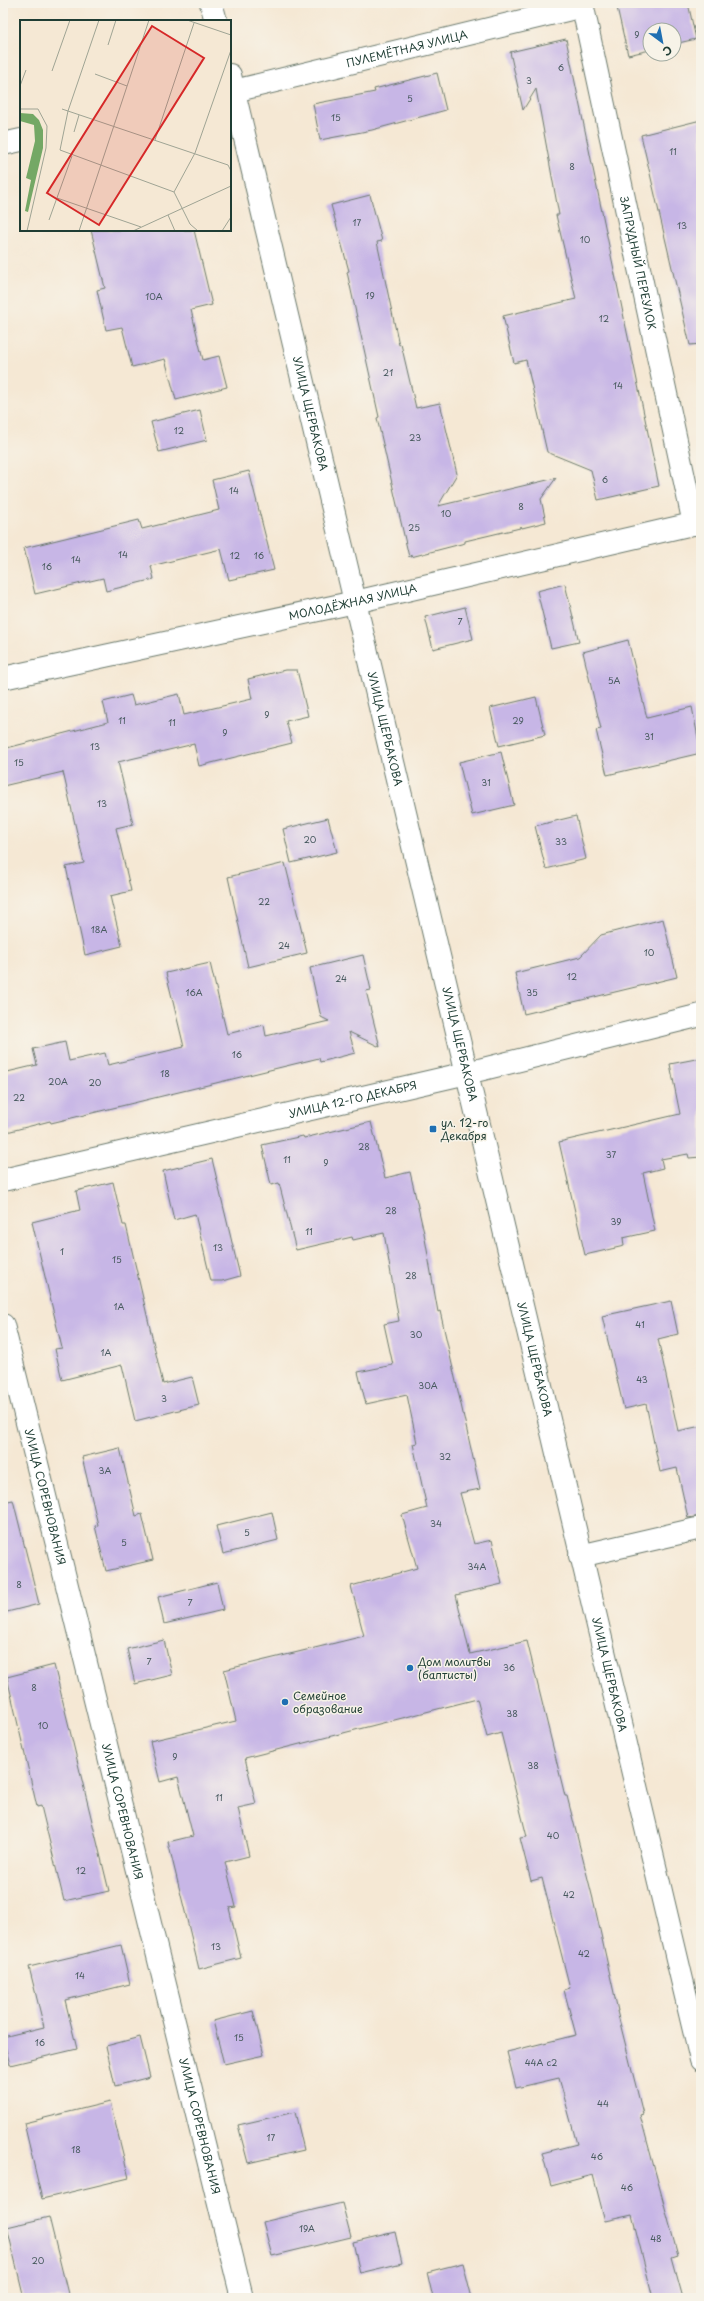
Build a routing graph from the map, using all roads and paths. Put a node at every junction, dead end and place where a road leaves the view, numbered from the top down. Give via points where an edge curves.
1 (211, 3) edge
2 (583, 4) edge
3 (216, 20) edge
4 (231, 86) edge
5 (20, 140) edge
6 (3, 144) edge
7 (697, 523) edge
8 (354, 602) junction
9 (3, 678) edge
10 (701, 1015) edge
11 (467, 1073) junction
12 (3, 1180) edge
13 (3, 1326) edge
14 (701, 1528) edge
15 (580, 1556) junction
16 (701, 2060) edge
17 (242, 2298) edge

1 - 3 street
2 - 4 street, ПУЛЕМЁТНАЯ УЛИЦА
2 - 7 street, ЗАПРУДНЫЙ ПЕРЕУЛОК
4 - 8 street, УЛИЦА ЩЕРБАКОВА
5 - 6 street
7 - 8 street, МОЛОДЁЖНАЯ УЛИЦА
8 - 9 street, МОЛОДЁЖНАЯ УЛИЦА
8 - 11 street, УЛИЦА ЩЕРБАКОВА
10 - 11 street, УЛИЦА 12-ГО ДЕКАБРЯ
11 - 12 street, УЛИЦА 12-ГО ДЕКАБРЯ
11 - 15 street, УЛИЦА ЩЕРБАКОВА
13 - 17 street, УЛИЦА СОРЕВНОВАНИЯ
14 - 15 street
15 - 16 street, УЛИЦА ЩЕРБАКОВА

